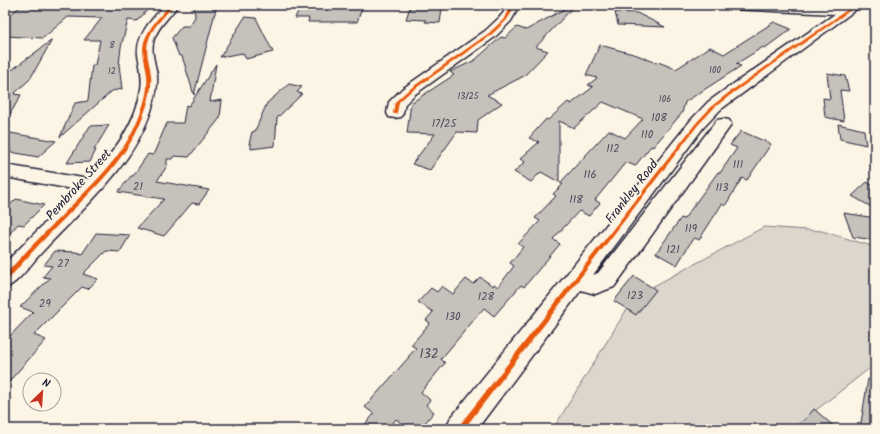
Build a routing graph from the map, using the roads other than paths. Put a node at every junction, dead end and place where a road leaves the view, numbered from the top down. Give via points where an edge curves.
1 (172, 5) edge
2 (510, 5) edge
3 (730, 5) edge
4 (768, 6) edge
5 (851, 9) edge
6 (395, 113) dead end
7 (723, 124) dead end
8 (5, 171) edge
9 (93, 186) junction
10 (577, 278) junction
11 (5, 279) edge
12 (460, 429) edge

1 - 9 street, Pembroke Street via 159,19 147,39 145,46 149,89 134,131 111,166
2 - 6 street via 510,12 504,21 490,34 408,92 397,102
3 - 4 street
4 - 5 street
5 - 10 street, Frankley Road via 714,106
7 - 10 street via 606,280 599,286 589,285
8 - 9 street
9 - 11 street, Pembroke Street
10 - 12 street, Frankley Road

